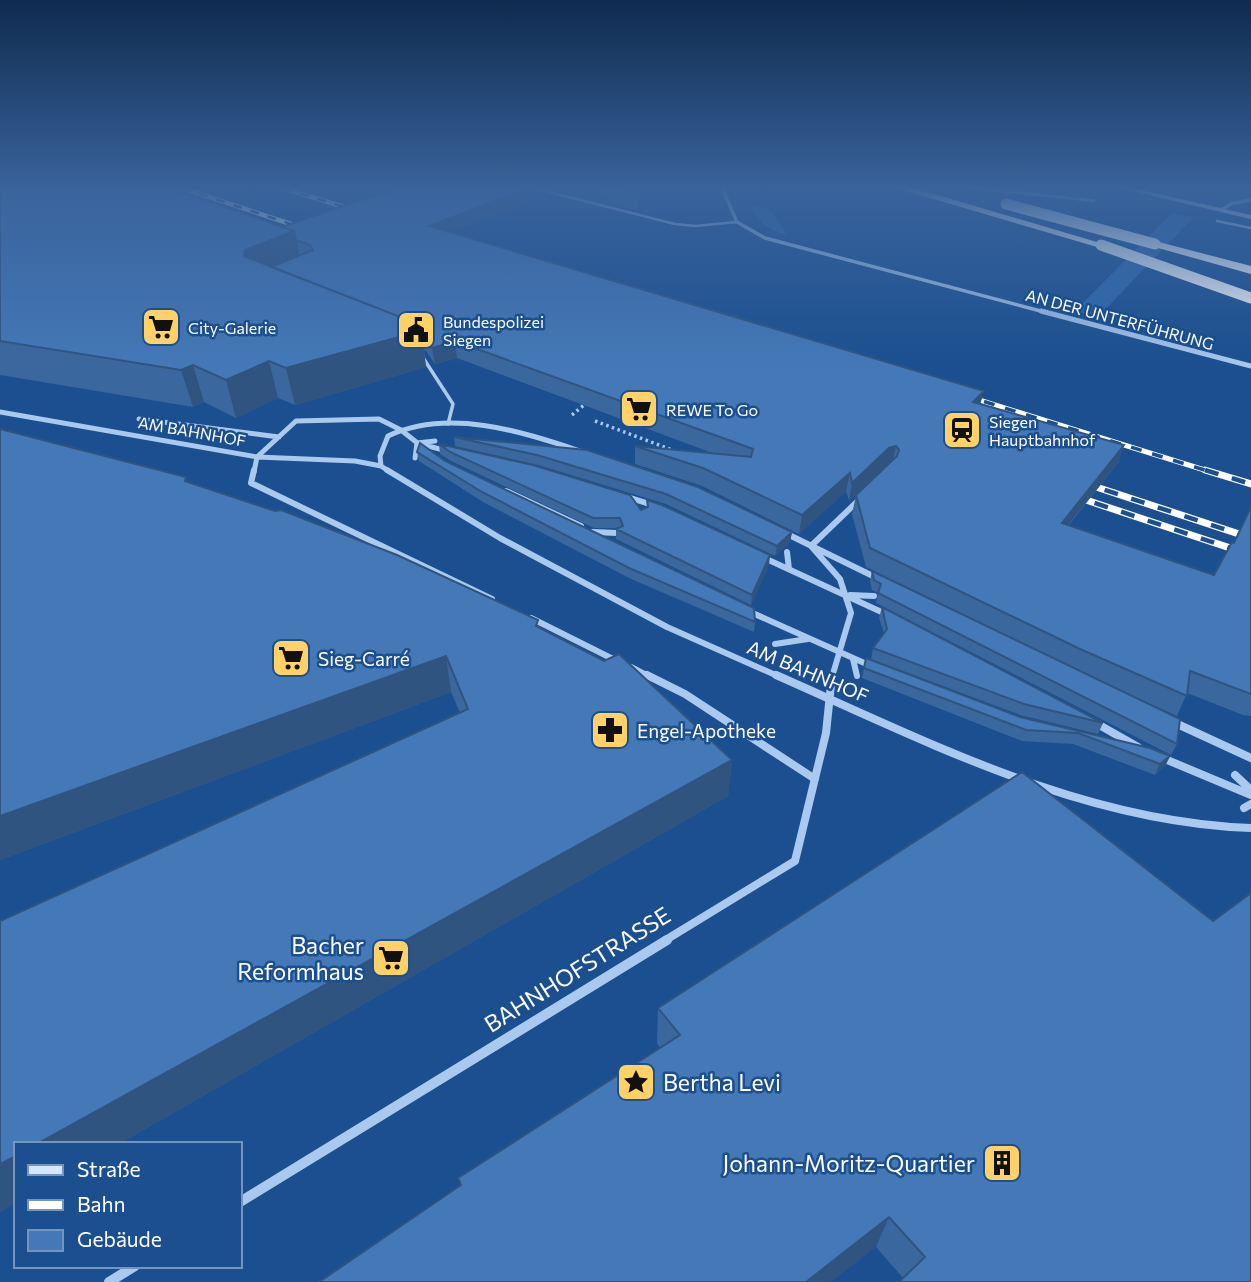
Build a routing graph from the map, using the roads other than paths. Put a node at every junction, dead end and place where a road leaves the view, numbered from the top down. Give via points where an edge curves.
1 (802, 248) edge
2 (1109, 248) edge
3 (1111, 248) edge
4 (1169, 248) edge
5 (1173, 248) edge
6 (1251, 264) edge
7 (1251, 270) edge
8 (1251, 287) edge
9 (1251, 298) edge
10 (412, 350) edge
11 (1251, 366) edge
12 (0, 412) edge
13 (139, 419) dead end
14 (448, 424) junction
15 (401, 430) junction
16 (279, 437) junction
17 (435, 441) dead end
18 (417, 443) junction
19 (455, 453) edge
20 (594, 456) edge
21 (257, 457) junction
22 (415, 458) edge
23 (438, 459) edge
24 (381, 466) junction
25 (495, 486) edge
26 (872, 487) edge
27 (609, 491) edge
28 (634, 499) junction
29 (664, 509) edge
30 (643, 514) edge
31 (774, 528) edge
32 (593, 532) junction
33 (618, 533) edge
34 (617, 545) edge
35 (811, 546) junction
36 (787, 552) edge
37 (755, 553) edge
38 (789, 569) junction
39 (884, 582) edge
40 (845, 595) junction
41 (874, 596) edge
42 (500, 603) edge
43 (739, 607) edge
44 (525, 615) edge
45 (898, 620) edge
46 (808, 639) junction
47 (775, 644) dead end
48 (838, 653) junction
49 (853, 659) junction
50 (876, 668) edge
51 (858, 676) dead end
52 (830, 698) junction
53 (1165, 718) edge
54 (1090, 720) edge
55 (1108, 742) edge
56 (1147, 752) junction
57 (1251, 758) edge
58 (1235, 775) dead end
59 (815, 779) junction
60 (1251, 793) edge
61 (1251, 828) edge
62 (242, 1201) edge
63 (132, 1268) edge
64 (109, 1282) edge

1 - 11 street, AN DER UNTERFÜHRUNG
2 - 9 highway, bridge
3 - 8 highway, bridge
4 - 7 highway
5 - 6 highway
10 - 14 lane via 424,355 453,404
12 - 21 street, AM BAHNHOF
13 - 16 street
14 - 15 street via 417,424
14 - 20 street via 503,430
15 - 16 street via 379,419 296,421
15 - 18 street
15 - 24 street via 388,436
16 - 21 street
17 - 18 street
18 - 19 street
18 - 22 street
18 - 23 street
21 - 24 street, AM BAHNHOF
21 - 42 street via 251,483
24 - 52 street, AM BAHNHOF via 500,538 667,627
25 - 32 street
26 - 35 street
27 - 28 street
28 - 29 street
28 - 30 street
31 - 35 street
32 - 33 street
32 - 34 street
35 - 39 street
35 - 40 street via 840,579
36 - 38 street
37 - 38 street
38 - 40 street
40 - 41 street
40 - 45 street
40 - 48 street, BAHNHOFSTRASSE via 851,613
43 - 46 street
44 - 59 street via 685,694
46 - 47 street
46 - 48 street
48 - 49 street
48 - 52 street, BAHNHOFSTRASSE
49 - 50 street
49 - 51 street
52 - 59 street, BAHNHOFSTRASSE
52 - 61 street, AM BAHNHOF via 988,768 1087,801 1195,826
53 - 57 street
54 - 56 street
55 - 56 street
56 - 60 street
58 - 60 street
59 - 62 street, BAHNHOFSTRASSE via 795,860
63 - 64 street

